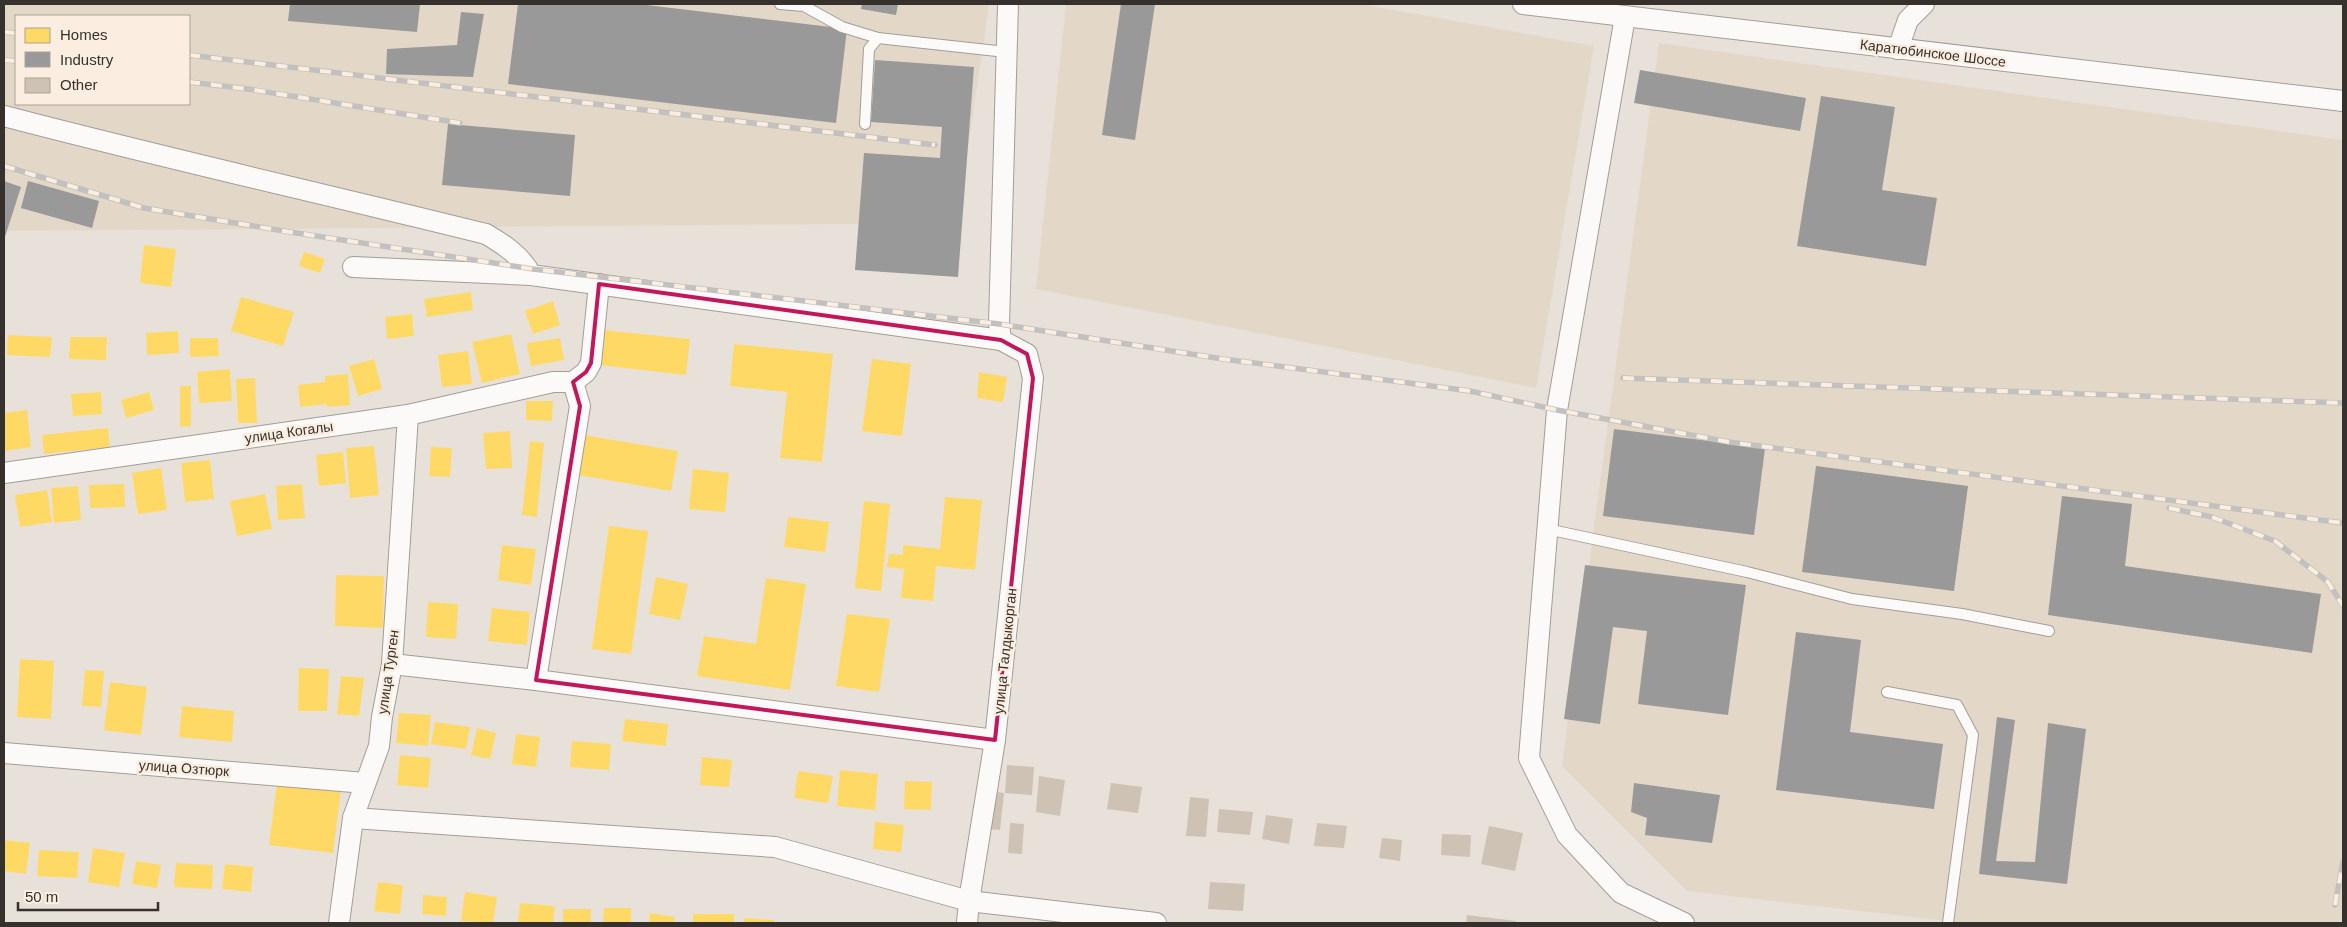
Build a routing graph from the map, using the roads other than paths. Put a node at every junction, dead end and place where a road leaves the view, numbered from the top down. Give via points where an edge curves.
1 (780, 4) edge
2 (1008, 4) edge
3 (1523, 4) edge
4 (1924, 4) edge
5 (1625, 17) junction
6 (878, 38) junction
7 (1898, 49) junction
8 (1006, 52) junction
9 (2343, 101) edge
10 (4, 116) edge
11 (865, 124) dead end
12 (353, 267) dead end
13 (531, 275) junction
14 (599, 284) junction
15 (1001, 340) junction
16 (573, 382) junction
17 (408, 415) junction
18 (4, 473) edge
19 (1548, 529) junction
20 (2049, 631) dead end
21 (392, 664) junction
22 (536, 680) junction
23 (1887, 692) dead end
24 (995, 740) junction
25 (4, 753) edge
26 (365, 783) junction
27 (353, 818) junction
28 (969, 901) junction
29 (338, 923) edge
30 (967, 923) edge
31 (1156, 923) edge
32 (1684, 923) edge
33 (1948, 923) edge

1 - 6 lane via 804,6 842,27
2 - 8 street
3 - 5 street, Каратюбинское Шоссе
4 - 7 street via 1908,20
5 - 7 street, Каратюбинское Шоссе
5 - 19 street via 1557,410
6 - 8 lane
6 - 11 lane via 870,49
7 - 9 street, Каратюбинское Шоссе
8 - 15 street
10 - 13 street via 147,154 486,234 515,254
12 - 13 street
13 - 14 street
14 - 15 street
14 - 16 street via 591,363 586,372
15 - 24 street, улица Талдыкорган via 1027,354 1034,378
16 - 17 street, улица Когалы via 553,382
16 - 22 street via 580,406
17 - 18 street, улица Когалы
17 - 21 street, улица Турген
19 - 20 lane via 1746,572 1852,599 1962,614
19 - 32 street via 1529,758 1567,835 1621,893
21 - 22 street
21 - 26 street, улица Турген via 379,746
22 - 24 street
23 - 33 lane via 1957,705 1973,735
24 - 28 street, улица Талдыкорган
25 - 26 street, улица Озтюрк
26 - 27 street, улица Турген
27 - 28 street via 775,847
27 - 29 street, улица Турген
28 - 30 street, улица Талдыкорган
28 - 31 street

